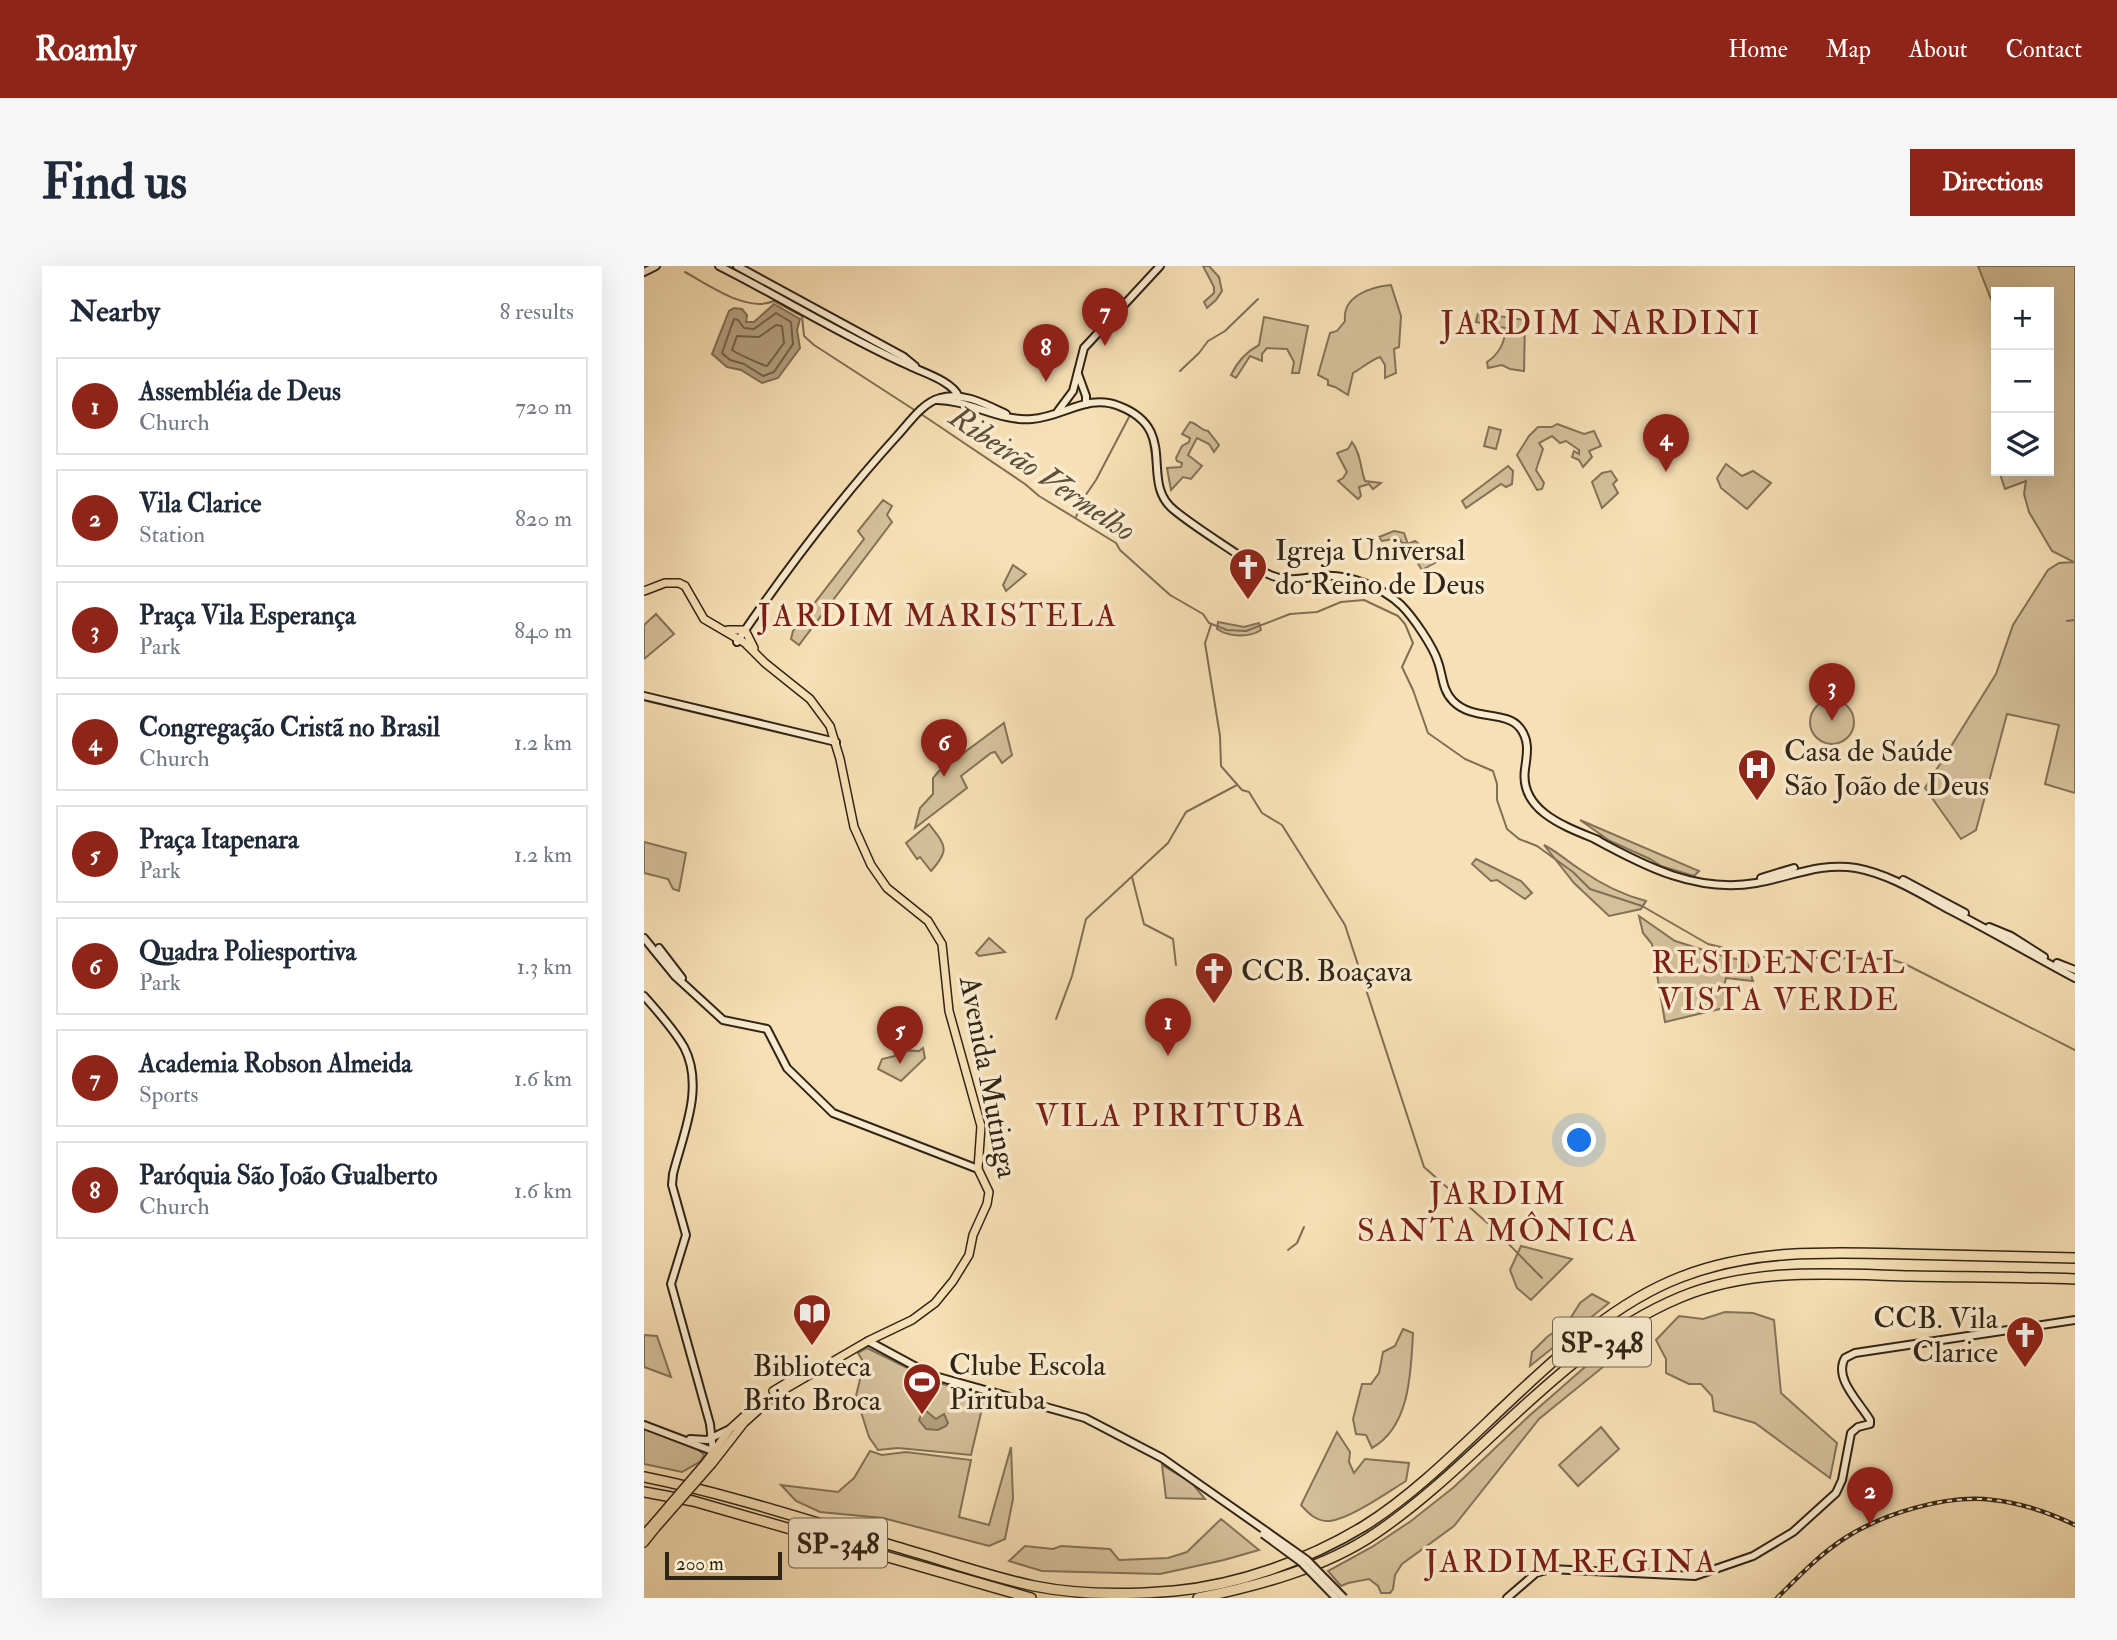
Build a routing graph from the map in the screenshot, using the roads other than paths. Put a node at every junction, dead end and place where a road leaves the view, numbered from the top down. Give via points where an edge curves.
1 (656, 266) edge
2 (719, 266) edge
3 (737, 266) edge
4 (1160, 266) edge
5 (644, 272) edge
6 (921, 372) junction
7 (1078, 372) junction
8 (1073, 391) junction
9 (1085, 392) junction
10 (954, 397) junction
11 (1101, 401) junction
12 (1086, 404) junction
13 (1066, 406) junction
14 (1014, 418) junction
15 (644, 591) edge
16 (723, 629) junction
17 (745, 630) junction
18 (738, 641) junction
19 (760, 658) junction
20 (644, 696) edge
21 (836, 743) junction
22 (1659, 870) junction
23 (644, 932) edge
24 (2011, 936) junction
25 (644, 938) edge
26 (2011, 944) junction
27 (2074, 974) edge
28 (677, 975) junction
29 (644, 996) edge
30 (978, 1169) junction
31 (2075, 1258) edge
32 (2075, 1279) edge
33 (2075, 1320) edge
34 (869, 1343) junction
35 (644, 1425) edge
36 (730, 1429) junction
37 (712, 1437) junction
38 (681, 1438) junction
39 (727, 1444) junction
40 (716, 1453) junction
41 (644, 1477) edge
42 (644, 1492) edge
43 (654, 1526) junction
44 (1265, 1532) junction
45 (644, 1534) edge
46 (644, 1543) edge
47 (1031, 1598) edge
48 (1198, 1598) edge
49 (1336, 1598) edge
50 (1344, 1598) edge
51 (1507, 1598) edge

1 - 5 main road
2 - 6 main road
3 - 6 main road via 904,357
4 - 7 main road via 1084,348
6 - 10 main road via 943,382
7 - 8 main road
7 - 9 main road
8 - 9 main road
8 - 13 main road
9 - 11 main road
9 - 12 main road
10 - 14 main road
10 - 14 main road
10 - 17 main road via 934,400 876,459
11 - 12 main road
11 - 22 main road via 1128,410 1148,428 1157,449 1158,486 1166,504 1272,576 1345,578 1376,589 1399,604 1432,650 1446,691 1456,704 1475,714 1512,722 1520,729 1528,746 1524,780 1535,806
12 - 13 main road
13 - 14 main road via 1040,419
15 - 16 main road, Avenida Mutinga via 665,583 683,584 701,616
16 - 17 main road
16 - 18 main road, Avenida Mutinga
17 - 18 main road
17 - 19 main road
18 - 19 main road, Avenida Mutinga
19 - 21 main road, Avenida Mutinga via 816,705
20 - 21 main road
21 - 30 main road, Avenida Mutinga via 854,827 871,865 887,888 928,921 942,944 949,1011 981,1126
22 - 24 main road via 1730,882 1812,864 1866,866
22 - 26 main road via 1688,881 1724,885 1755,883 1823,867 1857,869 1904,885
23 - 28 main road
24 - 26 main road
24 - 27 main road
25 - 28 main road
26 - 27 main road
28 - 30 main road via 723,1020 767,1029 787,1068 833,1113
29 - 37 main road via 678,1038 692,1074 672,1185 686,1235 671,1284
30 - 34 main road, Avenida Mutinga via 989,1199 969,1255 953,1281 923,1312
31 - 41 highway, SP-348 via 1814,1252 1751,1258 1680,1277 1640,1296 1572,1345 1406,1495 1364,1525 1275,1567 1178,1591 1125,1594 1036,1586 705,1490
32 - 48 highway, SP-348 via 1790,1273 1721,1284 1683,1296 1597,1345 1415,1505 1373,1535 1285,1576
33 - 51 main road via 1850,1355 1842,1364 1844,1380 1870,1420 1869,1426 1851,1433 1840,1485 1830,1499 1766,1550 1695,1576 1550,1569 1536,1573
34 - 36 main road, Avenida Mutinga via 783,1384
34 - 39 main road, Avenida Mutinga via 775,1395
34 - 44 main road via 944,1380 1085,1418 1157,1455 1212,1499
35 - 38 main road
36 - 37 main road
36 - 39 main road
36 - 40 main road, Avenida Mutinga
37 - 38 main road via 705,1441
37 - 40 main road
38 - 40 main road
39 - 40 main road, Avenida Mutinga
40 - 43 main road, Avenida Mutinga, bridge
42 - 47 highway, SP-348 via 693,1500
43 - 45 main road, Avenida Mutinga
43 - 46 main road, Avenida Mutinga
44 - 49 main road, bridge
44 - 50 main road, bridge via 1307,1560

